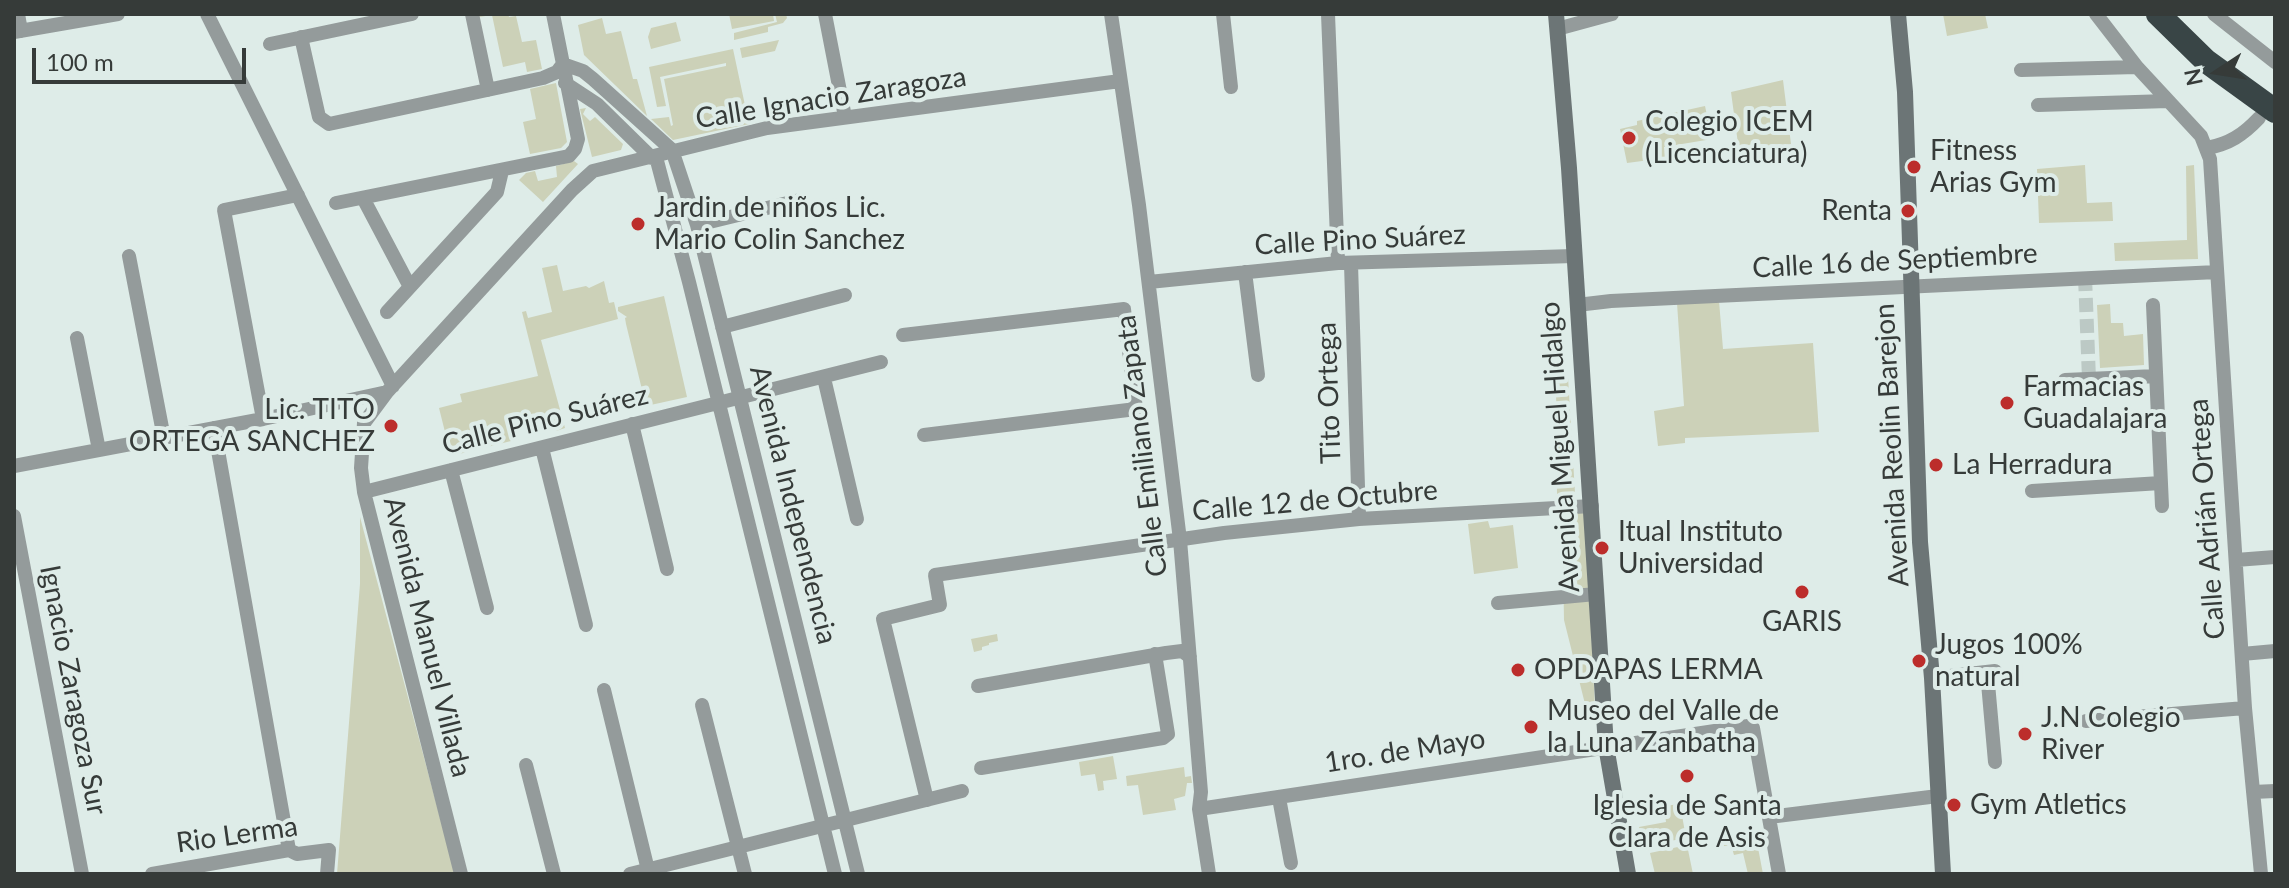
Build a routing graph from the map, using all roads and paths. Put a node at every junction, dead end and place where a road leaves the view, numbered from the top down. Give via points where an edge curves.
1 (18, 14) edge
2 (118, 14) edge
3 (207, 14) edge
4 (412, 14) edge
5 (472, 14) edge
6 (553, 14) edge
7 (825, 14) edge
8 (1111, 14) edge
9 (1223, 14) edge
10 (1328, 14) edge
11 (1612, 14) edge
12 (1898, 14) edge
13 (2096, 14) edge
14 (2158, 14) edge
15 (2214, 14) edge
16 (1556, 22) edge
17 (18, 32) edge
18 (301, 37) junction
19 (270, 44) dead end
20 (2275, 62) edge
21 (563, 64) junction
22 (2137, 67) junction
23 (2021, 70) dead end
24 (543, 78) junction
25 (1120, 81) junction
26 (568, 86) junction
27 (1231, 87) dead end
28 (488, 90) junction
29 (607, 92) junction
30 (2168, 101) junction
31 (597, 104) junction
32 (2038, 105) dead end
33 (2267, 115) edge
34 (845, 117) junction
35 (638, 121) junction
36 (626, 133) junction
37 (672, 150) junction
38 (2208, 153) junction
39 (654, 158) junction
40 (502, 171) junction
41 (298, 195) junction
42 (363, 198) junction
43 (800, 200) dead end
44 (336, 203) dead end
45 (697, 225) junction
46 (129, 256) dead end
47 (1574, 256) junction
48 (1345, 264) junction
49 (1245, 272) junction
50 (2217, 272) junction
51 (709, 277) junction
52 (689, 282) junction
53 (1149, 282) junction
54 (1911, 285) junction
55 (410, 287) junction
56 (845, 295) dead end
57 (1577, 305) junction
58 (2153, 305) dead end
59 (387, 312) dead end
60 (722, 327) junction
61 (903, 335) dead end
62 (77, 338) dead end
63 (1157, 356) junction
64 (1131, 360) junction
65 (881, 362) dead end
66 (1258, 375) dead end
67 (2156, 376) junction
68 (824, 378) junction
69 (2065, 380) dead end
70 (390, 389) junction
71 (740, 399) junction
72 (718, 404) junction
73 (370, 413) joint
74 (263, 419) junction
75 (632, 424) junction
76 (214, 428) junction
77 (924, 435) dead end
78 (164, 438) junction
79 (542, 448) junction
80 (99, 450) junction
81 (14, 466) edge
82 (451, 470) junction
83 (2161, 483) junction
84 (2032, 491) dead end
85 (364, 492) junction
86 (1592, 506) junction
87 (2162, 506) dead end
88 (14, 516) edge
89 (857, 519) dead end
90 (1359, 519) junction
91 (1180, 540) junction
92 (2275, 557) edge
93 (2236, 560) junction
94 (667, 569) dead end
95 (1596, 594) junction
96 (1498, 603) dead end
97 (790, 604) junction
98 (487, 608) dead end
99 (770, 611) junction
100 (586, 625) dead end
101 (2275, 651) edge
102 (1155, 654) junction
103 (2242, 654) junction
104 (1190, 657) junction
105 (1932, 678) junction
106 (978, 686) dead end
107 (604, 690) dead end
108 (702, 705) dead end
109 (2245, 708) junction
110 (2086, 721) dead end
111 (1606, 746) junction
112 (1995, 762) dead end
113 (526, 765) dead end
114 (981, 768) dead end
115 (962, 791) dead end
116 (2275, 791) edge
117 (2253, 792) junction
118 (1938, 796) junction
119 (1279, 798) junction
120 (927, 800) junction
121 (1199, 809) junction
122 (1769, 817) junction
123 (845, 819) junction
124 (823, 824) junction
125 (738, 848) junction
126 (289, 850) junction
127 (1291, 863) dead end
128 (649, 872) edge
129 (82, 874) edge
130 (152, 874) edge
131 (327, 874) edge
132 (461, 874) edge
133 (554, 874) edge
134 (630, 874) edge
135 (745, 874) edge
136 (835, 874) edge
137 (858, 874) edge
138 (1209, 874) edge
139 (1628, 874) edge
140 (1779, 874) edge
141 (1943, 874) edge
142 (2261, 874) edge

1 - 17 street
2 - 17 street
3 - 41 street
4 - 18 street
5 - 28 street
6 - 21 street
7 - 34 street
8 - 25 street, Calle Emiliano Zapata
9 - 27 street
10 - 48 street, Tito Ortega
11 - 16 street
12 - 54 main road, Avenida Reolin Barejon
13 - 22 street
14 - 33 highway
15 - 20 street
16 - 47 main road, Avenida Miguel Hidalgo
18 - 19 street
18 - 28 street via 319,117 329,124
21 - 24 street
21 - 26 street
21 - 29 street via 583,71
22 - 23 street
22 - 30 street
24 - 26 street via 559,78
24 - 28 street
25 - 34 street, Calle Ignacio Zaragoza
25 - 53 street, Calle Emiliano Zapata
26 - 31 street
26 - 40 street via 578,139 575,149 569,156
29 - 31 street
29 - 35 street
30 - 32 street
30 - 38 street via 2201,136
31 - 36 street
33 - 38 street
34 - 37 street, Calle Ignacio Zaragoza
35 - 36 street
35 - 37 street
36 - 39 street
37 - 39 street, Calle Ignacio Zaragoza
37 - 45 street, Avenida Independencia
38 - 50 street, Calle Adrián Ortega
39 - 52 street, Avenida Independencia
39 - 70 street, Calle Ignacio Zaragoza via 608,166 579,183
40 - 42 street
40 - 55 street via 497,192
41 - 70 street
41 - 74 street via 224,210
42 - 44 street
42 - 55 street
43 - 45 street
45 - 51 street, Avenida Independencia
46 - 78 street
47 - 48 street, Calle Pino Suárez
47 - 57 main road, Avenida Miguel Hidalgo
48 - 49 street, Calle Pino Suárez
48 - 90 street, Tito Ortega
49 - 53 street, Calle Pino Suárez
49 - 66 street
50 - 54 street, Calle 16 de Septiembre
50 - 93 street, Calle Adrián Ortega
51 - 52 street
51 - 60 street, Avenida Independencia
52 - 72 street, Avenida Independencia
53 - 63 street, Calle Emiliano Zapata
54 - 57 street, Calle 16 de Septiembre
54 - 105 main road, Avenida Reolin Barejon via 1920,542
55 - 59 street
56 - 60 street
57 - 86 main road, Avenida Miguel Hidalgo
58 - 67 street
60 - 71 street, Avenida Independencia
61 - 64 street via 1124,309
62 - 80 street
63 - 64 street
63 - 91 street, Calle Emiliano Zapata
64 - 77 street via 1136,409
65 - 68 street, Calle Pino Suárez
67 - 69 street
67 - 83 street
68 - 71 street, Calle Pino Suárez
68 - 89 street
70 - 73 street, Calle Ignacio Zaragoza
70 - 74 street
71 - 72 street, Calle Pino Suárez
71 - 97 street, Avenida Independencia
72 - 75 street, Calle Pino Suárez
72 - 99 street, Avenida Independencia
73 - 85 street, Avenida Manuel Villada via 364,423
74 - 76 street
75 - 79 street, Calle Pino Suárez
75 - 94 street
76 - 78 street
76 - 126 street
78 - 80 street
79 - 82 street, Calle Pino Suárez
79 - 100 street
80 - 81 street
82 - 85 street, Calle Pino Suárez
82 - 98 street
83 - 84 street
83 - 87 street
85 - 132 street, Avenida Manuel Villada
86 - 90 street, Calle 12 de Octubre
86 - 95 main road, Avenida Miguel Hidalgo
88 - 129 street, Ignacio Zaragoza Sur
90 - 91 street, Calle 12 de Octubre
91 - 104 street, Calle Emiliano Zapata
91 - 120 street, Calle 12 de Octubre via 935,575 940,605 883,619
92 - 93 street
93 - 103 street, Calle Adrián Ortega
95 - 96 street
95 - 111 main road, Avenida Miguel Hidalgo
97 - 99 street
97 - 123 street, Avenida Independencia
99 - 124 street, Avenida Independencia
101 - 103 street
102 - 104 street via 1182,651
102 - 106 street
102 - 114 street via 1168,734 1163,738
103 - 109 street, Calle Adrián Ortega
104 - 121 street, Calle Emiliano Zapata
105 - 112 street via 1992,672
105 - 118 main road, Avenida Reolin Barejon
107 - 128 street
108 - 125 street
109 - 110 street
109 - 117 street, Calle Adrián Ortega
111 - 119 street, 1ro. de Mayo
111 - 122 street, 1ro. de Mayo via 1753,728
111 - 139 main road, Avenida Miguel Hidalgo
113 - 133 street
115 - 120 street
116 - 117 street
117 - 142 street, Calle Adrián Ortega
118 - 122 street
118 - 141 main road, Avenida Reolin Barejon
119 - 121 street, 1ro. de Mayo
119 - 127 street
120 - 123 street
121 - 138 street, Calle Emiliano Zapata
122 - 140 street
123 - 124 street
123 - 137 street, Avenida Independencia
124 - 125 street
124 - 136 street, Avenida Independencia
125 - 128 street
125 - 135 street
126 - 130 street, Rio Lerma
126 - 131 street, Rio Lerma via 329,850
128 - 134 street

